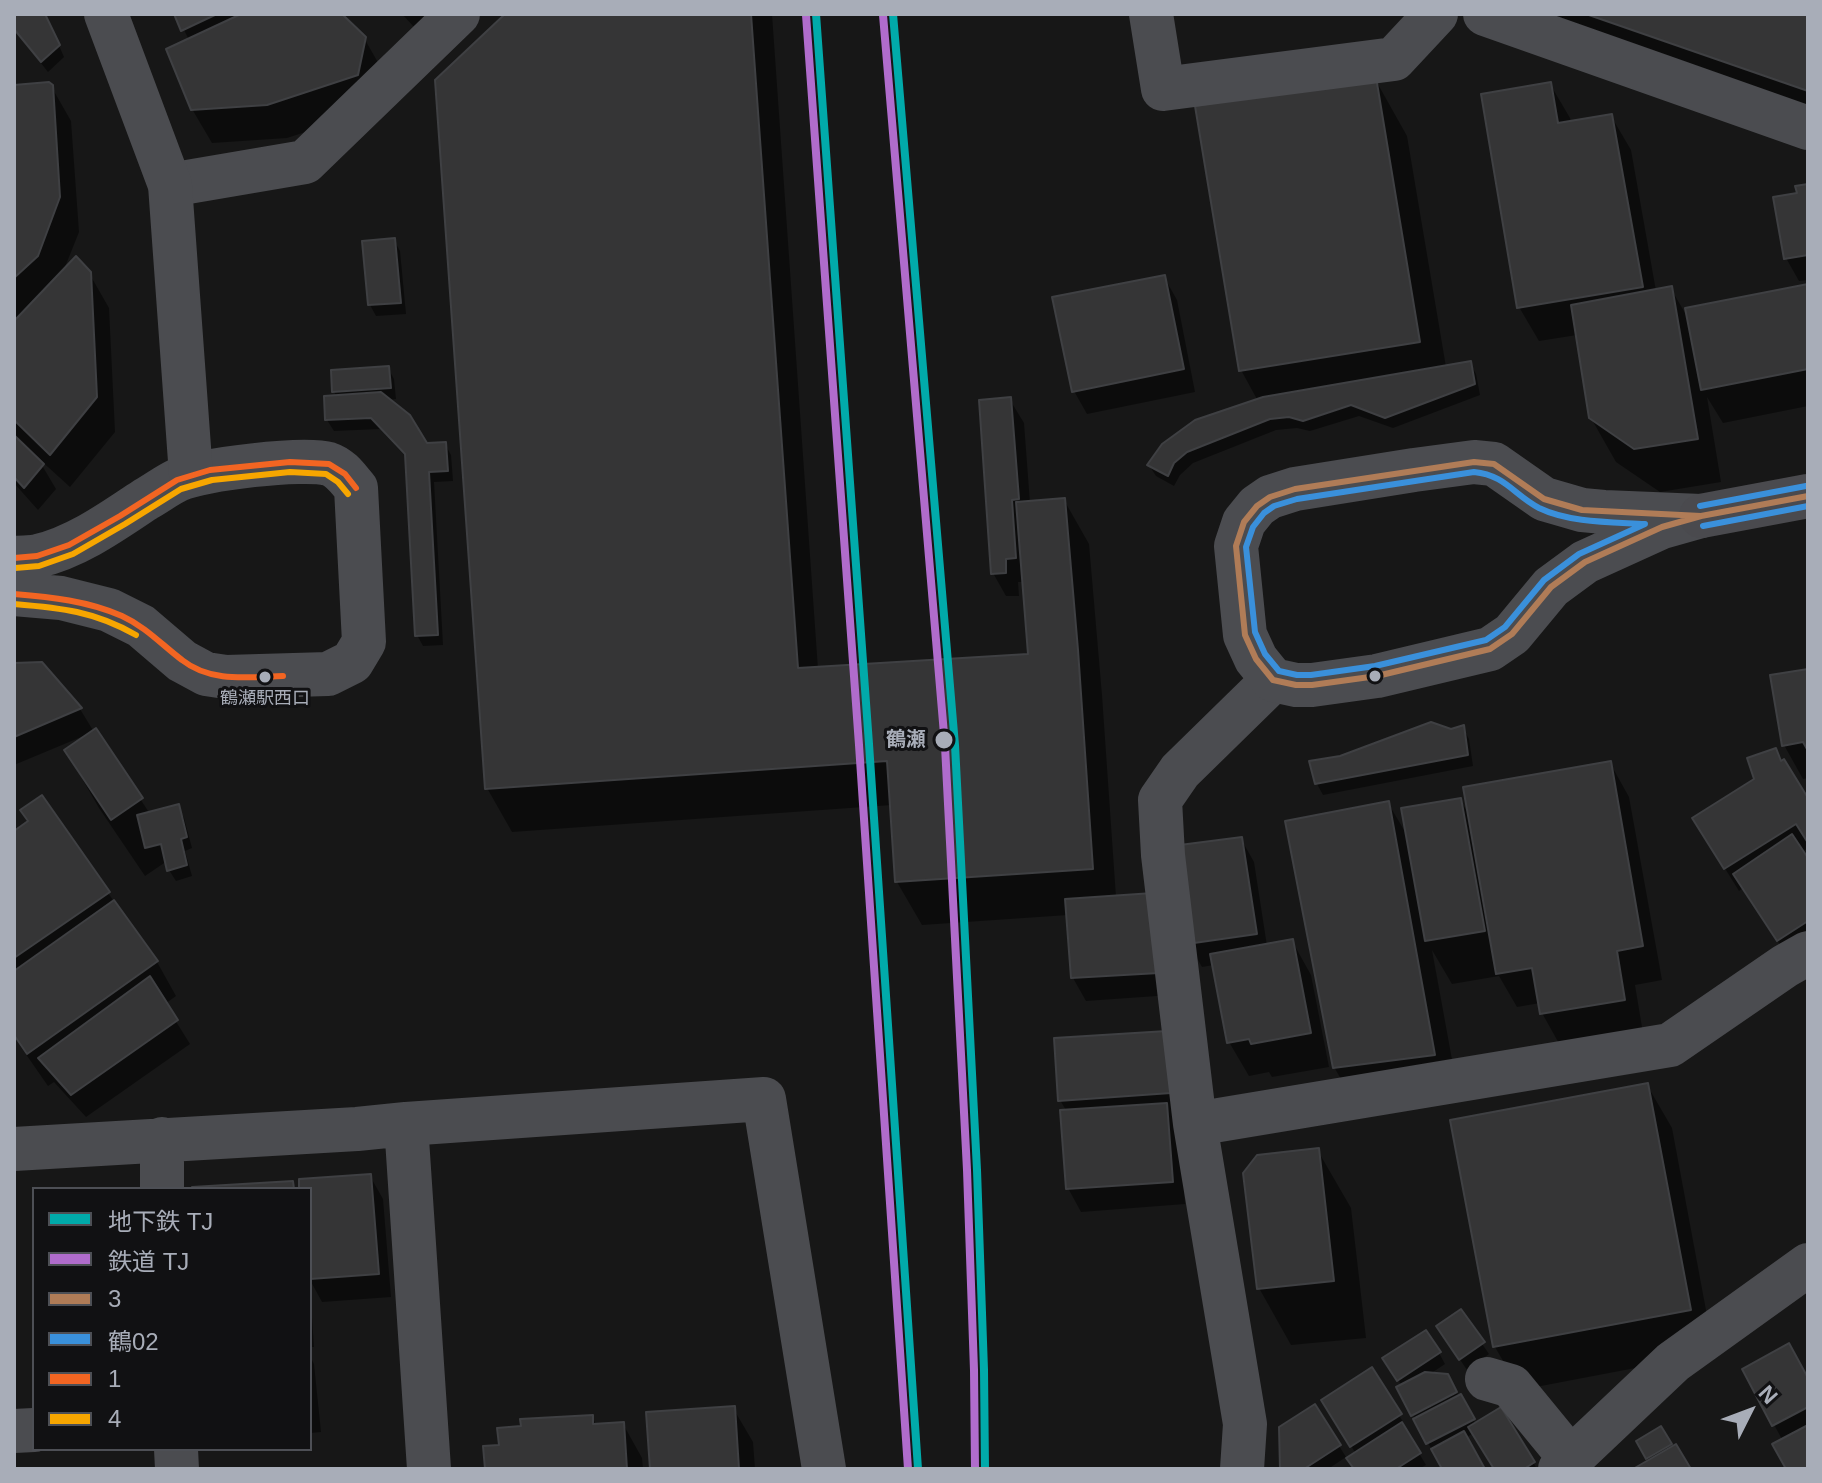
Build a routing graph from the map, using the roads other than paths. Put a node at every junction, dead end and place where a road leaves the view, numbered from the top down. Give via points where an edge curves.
1 (106, 14) edge
2 (458, 14) edge
3 (1151, 14) edge
4 (1436, 14) edge
5 (1485, 14) edge
6 (1808, 128) edge
7 (170, 185) junction
8 (191, 475) junction
9 (1808, 496) edge
10 (1701, 516) junction
11 (14, 558) edge
12 (14, 594) edge
13 (1273, 680) junction
14 (1808, 953) edge
15 (406, 1124) junction
16 (1195, 1124) junction
17 (162, 1139) junction
18 (14, 1149) edge
19 (162, 1187) edge
20 (1808, 1265) edge
21 (1487, 1379) dead end
22 (1565, 1464) edge
23 (429, 1469) edge
24 (824, 1469) edge
25 (1242, 1469) edge

1 - 7 street
2 - 7 street via 305,162
3 - 4 street via 1163,89 1394,59
5 - 6 street
7 - 8 street
8 - 11 street via 69,545
8 - 12 street via 290,462 329,464 345,474 356,488 364,642 352,662 328,674 206,674 141,626 109,610
9 - 10 main road
10 - 13 street via 1662,527 1585,562 1551,587 1512,634 1490,649 1377,676 1312,685
10 - 13 street via 1582,510 1544,499 1494,464 1474,462 1270,497 1244,522 1236,546 1245,635
13 - 16 street via 1180,771 1160,800
14 - 16 street via 1670,1045
15 - 17 street
15 - 23 street
15 - 24 street via 764,1099
16 - 25 street via 1245,1424
17 - 18 street
17 - 19 street
20 - 22 street via 1673,1362
21 - 22 street via 1511,1386

